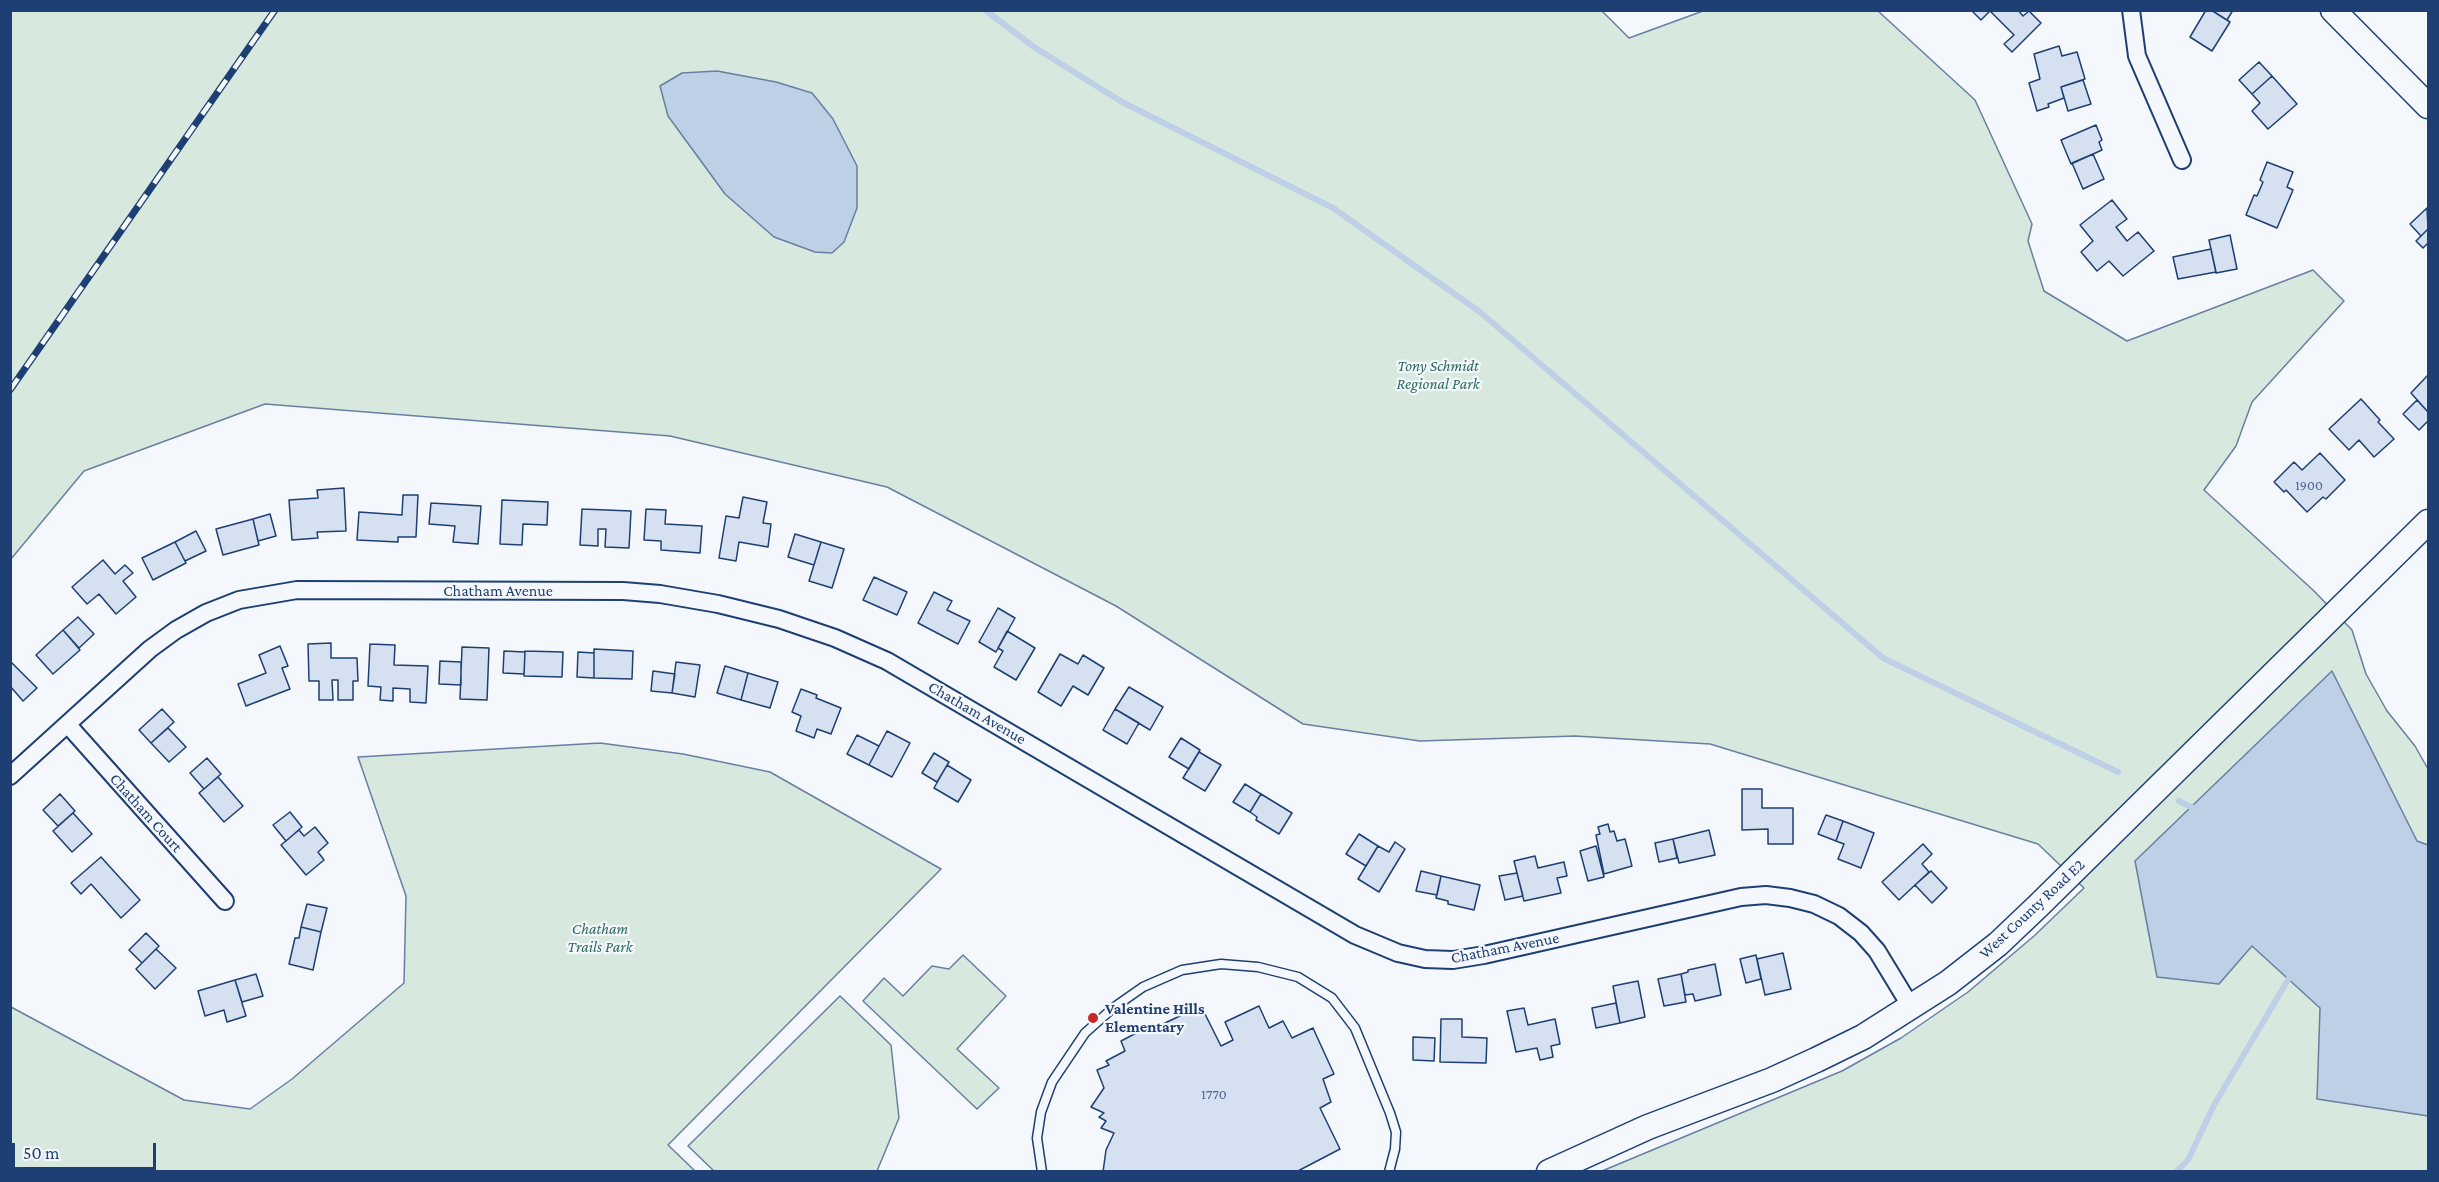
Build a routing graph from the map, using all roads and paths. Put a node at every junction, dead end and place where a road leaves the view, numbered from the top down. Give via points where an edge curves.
1 (2131, 10) edge
2 (2333, 10) edge
3 (2428, 106) edge
4 (2182, 160) dead end
5 (2428, 522) edge
6 (68, 725) junction
7 (10, 776) edge
8 (225, 901) dead end
9 (1911, 1007) junction
10 (1042, 1172) edge
11 (1389, 1172) edge
12 (1549, 1172) edge

1 - 4 street via 2137,56
2 - 3 street
5 - 9 street, West County Road E2 via 1998,944
6 - 7 street, Chatham Avenue
6 - 8 street, Chatham Court
6 - 9 street, Chatham Avenue via 150,649 206,613 239,600 297,590 660,594 779,619 887,661 1355,935 1398,953 1453,960 1741,897 1774,896 1814,904 1861,933 1877,951
9 - 12 street, West County Road E2 via 1816,1060 1648,1127
10 - 11 lane via 1037,1138 1041,1112 1052,1082 1085,1033 1143,987 1182,970 1221,964 1258,967 1298,977 1332,998 1355,1028 1396,1132

